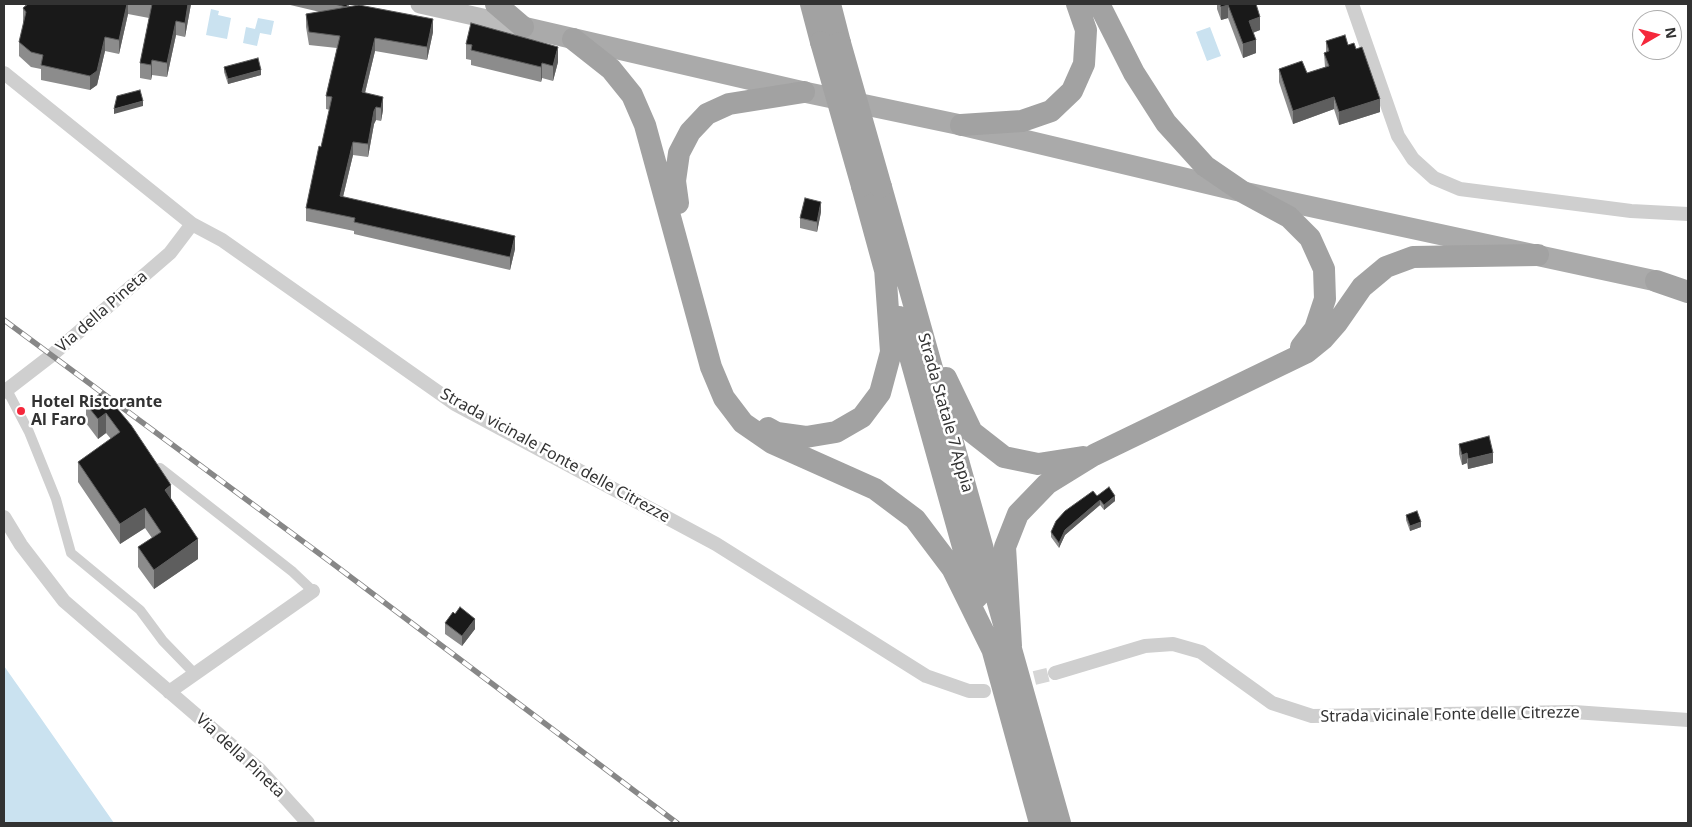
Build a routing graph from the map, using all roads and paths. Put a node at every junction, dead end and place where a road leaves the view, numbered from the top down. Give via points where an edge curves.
1 (420, 4) edge
2 (496, 4) edge
3 (811, 4) edge
4 (830, 4) edge
5 (839, 4) edge
6 (1077, 4) edge
7 (1099, 4) edge
8 (1352, 4) edge
9 (523, 27) junction
10 (572, 38) junction
11 (830, 42) junction
12 (4, 73) edge
13 (804, 92) junction
14 (961, 125) junction
15 (871, 187) junction
16 (1243, 192) junction
17 (1688, 214) edge
18 (192, 224) junction
19 (1538, 255) junction
20 (885, 268) junction
21 (1656, 281) junction
22 (1688, 288) edge
23 (1688, 292) edge
24 (921, 328) junction
25 (1280, 366) junction
26 (5, 391) edge
27 (1094, 455) junction
28 (160, 468) edge
29 (4, 517) edge
30 (313, 591) joint
31 (1002, 649) junction
32 (194, 673) junction
33 (1055, 673) tunnel mouth
34 (169, 692) junction
35 (984, 692) dead end
36 (1688, 720) edge
37 (308, 823) edge
38 (1040, 823) edge
39 (1060, 823) edge

1 - 9 main road
2 - 9 highway
3 - 11 highway, Strada Statale 7 Appia
4 - 11 highway, Strada Statale 7 Appia
5 - 11 highway
6 - 14 highway via 1086,30 1084,64 1072,91 1051,111 1022,121
7 - 16 highway via 1134,73 1166,124 1205,166
8 - 17 street via 1398,136 1413,159 1434,178 1460,189 1631,211
9 - 10 main road
10 - 13 main road
10 - 31 highway via 611,69 632,95 645,125 712,367 724,398 743,423 772,443 875,489 915,519 952,568
11 - 15 highway, Strada Statale 7 Appia, bridge
12 - 18 street, Strada vicinale Fonte delle Citrezze
13 - 14 main road
13 - 20 highway via 729,104 707,114 690,132 679,153 675,181 679,210 700,292 726,379 732,394 749,416 777,433 806,437 836,432 862,418 880,393 891,352
14 - 16 main road
15 - 20 highway, Strada Statale 7 Appia
15 - 24 highway, Strada Statale 7 Appia
16 - 19 main road
16 - 25 highway via 1289,217 1310,238 1324,269 1326,299 1315,329
18 - 26 street, Via della Pineta via 170,253 52,355
18 - 35 street, Strada vicinale Fonte delle Citrezze via 222,240 455,404 716,544 926,676 969,691
19 - 21 main road
19 - 25 highway via 1413,257 1386,267 1362,288 1323,339 1307,352
20 - 31 highway, Strada Statale 7 Appia
21 - 22 highway
21 - 23 highway
24 - 27 highway via 972,432 1004,457 1038,464
24 - 31 highway, Strada Statale 7 Appia
25 - 27 highway
26 - 32 street via 29,432 56,499 71,553 140,610 163,641
27 - 31 highway via 1047,484 1018,514 1005,547
28 - 30 street
29 - 34 street, Via della Pineta via 64,601
30 - 32 street
31 - 38 highway, Strada Statale 7 Appia
31 - 39 highway, Strada Statale 7 Appia
32 - 34 street
33 - 36 street, Strada vicinale Fonte delle Citrezze via 1145,646 1173,644 1201,652 1272,703 1312,716 1574,712
34 - 37 street, Via della Pineta via 259,769

